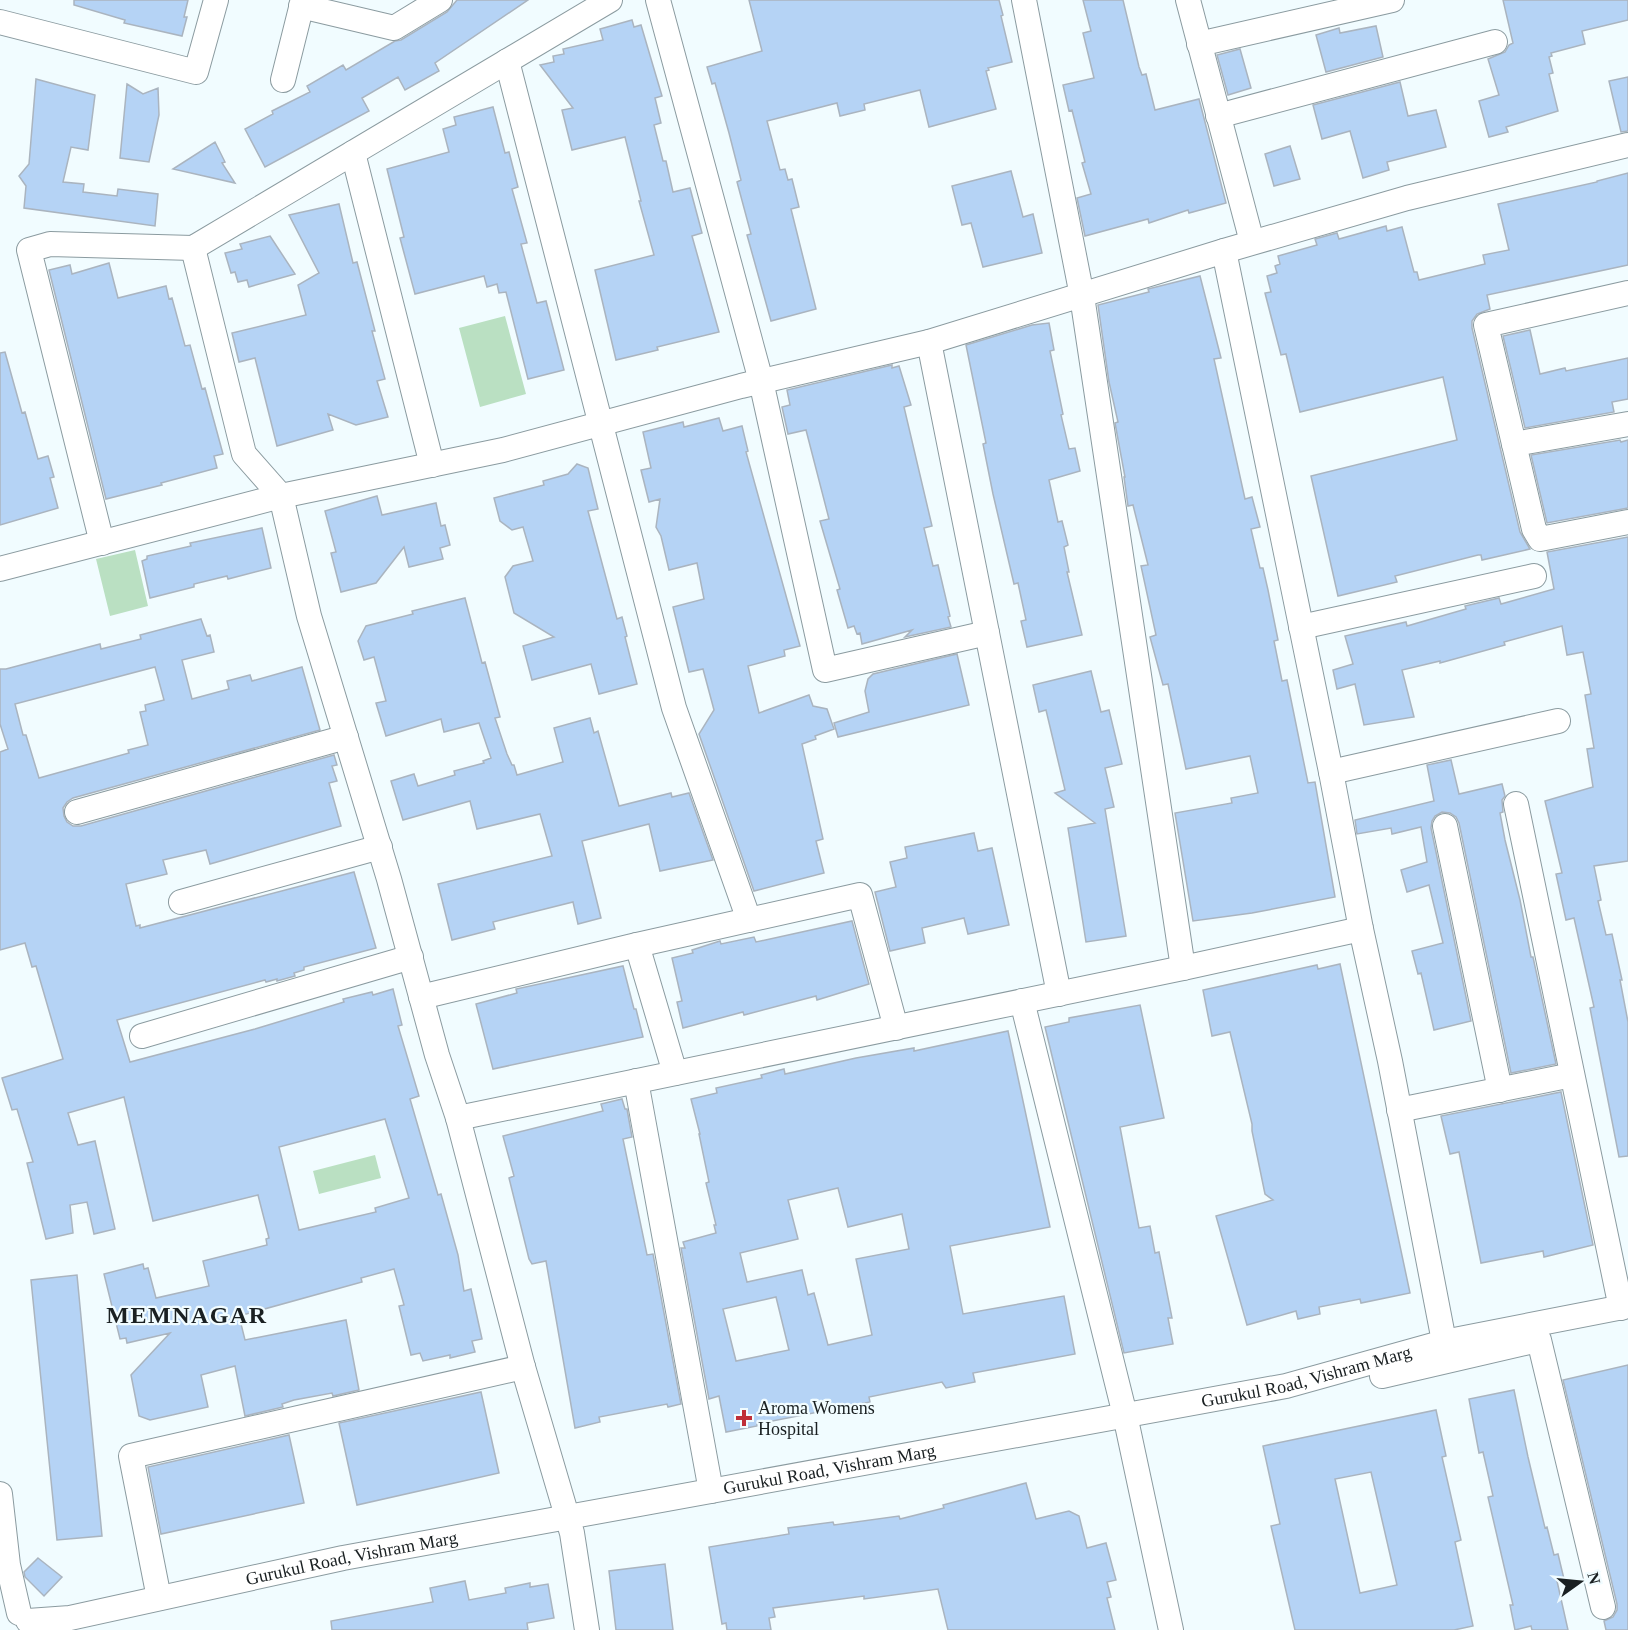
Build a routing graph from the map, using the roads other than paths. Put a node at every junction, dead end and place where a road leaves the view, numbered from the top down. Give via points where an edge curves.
1 (216, 0) edge
2 (440, 0) edge
3 (610, 0) edge
4 (658, 0) edge
5 (1024, 0) edge
6 (1188, 0) edge
7 (1392, 0) edge
8 (302, 3) edge
9 (0, 22) edge
10 (1494, 42) dead end
11 (1199, 44) junction
12 (507, 61) junction
13 (284, 80) dead end
14 (1218, 116) junction
15 (1628, 145) edge
16 (353, 153) junction
17 (1252, 242) junction
18 (193, 248) junction
19 (1224, 251) junction
20 (1628, 293) edge
21 (1082, 296) junction
22 (929, 342) junction
23 (761, 381) junction
24 (602, 424) junction
25 (1628, 424) edge
26 (1514, 444) junction
27 (432, 465) junction
28 (281, 496) junction
29 (1628, 522) edge
30 (102, 543) junction
31 (0, 569) edge
32 (1534, 576) dead end
33 (1301, 627) junction
34 (987, 633) junction
35 (1558, 721) dead end
36 (346, 736) junction
37 (1331, 772) junction
38 (1516, 804) dead end
39 (77, 812) dead end
40 (1445, 826) dead end
41 (380, 847) junction
42 (181, 902) dead end
43 (749, 920) junction
44 (1361, 929) junction
45 (637, 945) junction
46 (411, 957) junction
47 (1183, 968) junction
48 (1059, 994) junction
49 (421, 997) junction
50 (1022, 1002) junction
51 (896, 1028) junction
52 (142, 1036) dead end
53 (675, 1073) junction
54 (1572, 1075) junction
55 (636, 1082) junction
56 (1500, 1090) junction
57 (1399, 1110) junction
58 (458, 1118) junction
59 (1626, 1311) edge
60 (1539, 1340) junction
61 (1446, 1351) junction
62 (523, 1367) junction
63 (1126, 1422) junction
64 (711, 1491) junction
65 (0, 1494) edge
66 (569, 1525) junction
67 (159, 1598) junction
68 (1603, 1607) dead end
69 (20, 1619) edge
70 (73, 1630) edge
71 (587, 1630) edge
72 (1171, 1630) edge

1 - 9 street via 196,72
2 - 8 street via 394,28
3 - 12 street
4 - 23 street
5 - 21 street
6 - 11 street
7 - 11 street
8 - 13 street
10 - 14 street
11 - 14 street
12 - 16 street
12 - 24 street
14 - 17 street
15 - 17 street via 1407,198
16 - 18 street
16 - 27 street
17 - 19 street
18 - 28 street via 244,454
18 - 30 street via 50,244 29,250
19 - 21 street
19 - 33 street
20 - 26 street via 1486,325
21 - 22 street
21 - 47 street
22 - 23 street
22 - 34 street
23 - 24 street
23 - 34 street via 825,670
24 - 27 street
24 - 43 street via 674,708
25 - 26 street
26 - 29 street via 1534,529 1540,539
27 - 28 street
28 - 30 street
28 - 36 street via 309,616
30 - 31 street
32 - 33 street
33 - 37 street
34 - 48 street
35 - 37 street
36 - 39 street
36 - 41 street
37 - 44 street
38 - 54 street
40 - 56 street
41 - 42 street
41 - 46 street
43 - 45 street
43 - 51 street via 861,895
44 - 47 street
44 - 57 street
45 - 49 street
45 - 53 street
46 - 49 street
46 - 52 street
47 - 48 street
48 - 50 street
49 - 58 street
50 - 51 street
50 - 63 street
51 - 53 street
53 - 55 street
54 - 56 street
54 - 59 street
55 - 58 street
55 - 64 street
56 - 57 street
57 - 61 street
58 - 62 street
59 - 60 street, Gurukul Road, Vishram Marg
59 - 61 street, Gurukul Road, Vishram Marg
60 - 61 street, Gurukul Road, Vishram Marg
60 - 68 street
61 - 63 street, Gurukul Road, Vishram Marg via 1288,1399
62 - 66 street
62 - 67 street via 130,1456
63 - 64 street, Gurukul Road, Vishram Marg
63 - 66 street, Gurukul Road, Vishram Marg
63 - 72 street
64 - 66 street, Gurukul Road, Vishram Marg
65 - 69 street via 8,1565
66 - 67 street, Gurukul Road, Vishram Marg via 343,1557
66 - 70 street, Gurukul Road, Vishram Marg
66 - 71 street
67 - 69 street, Gurukul Road, Vishram Marg via 70,1618

